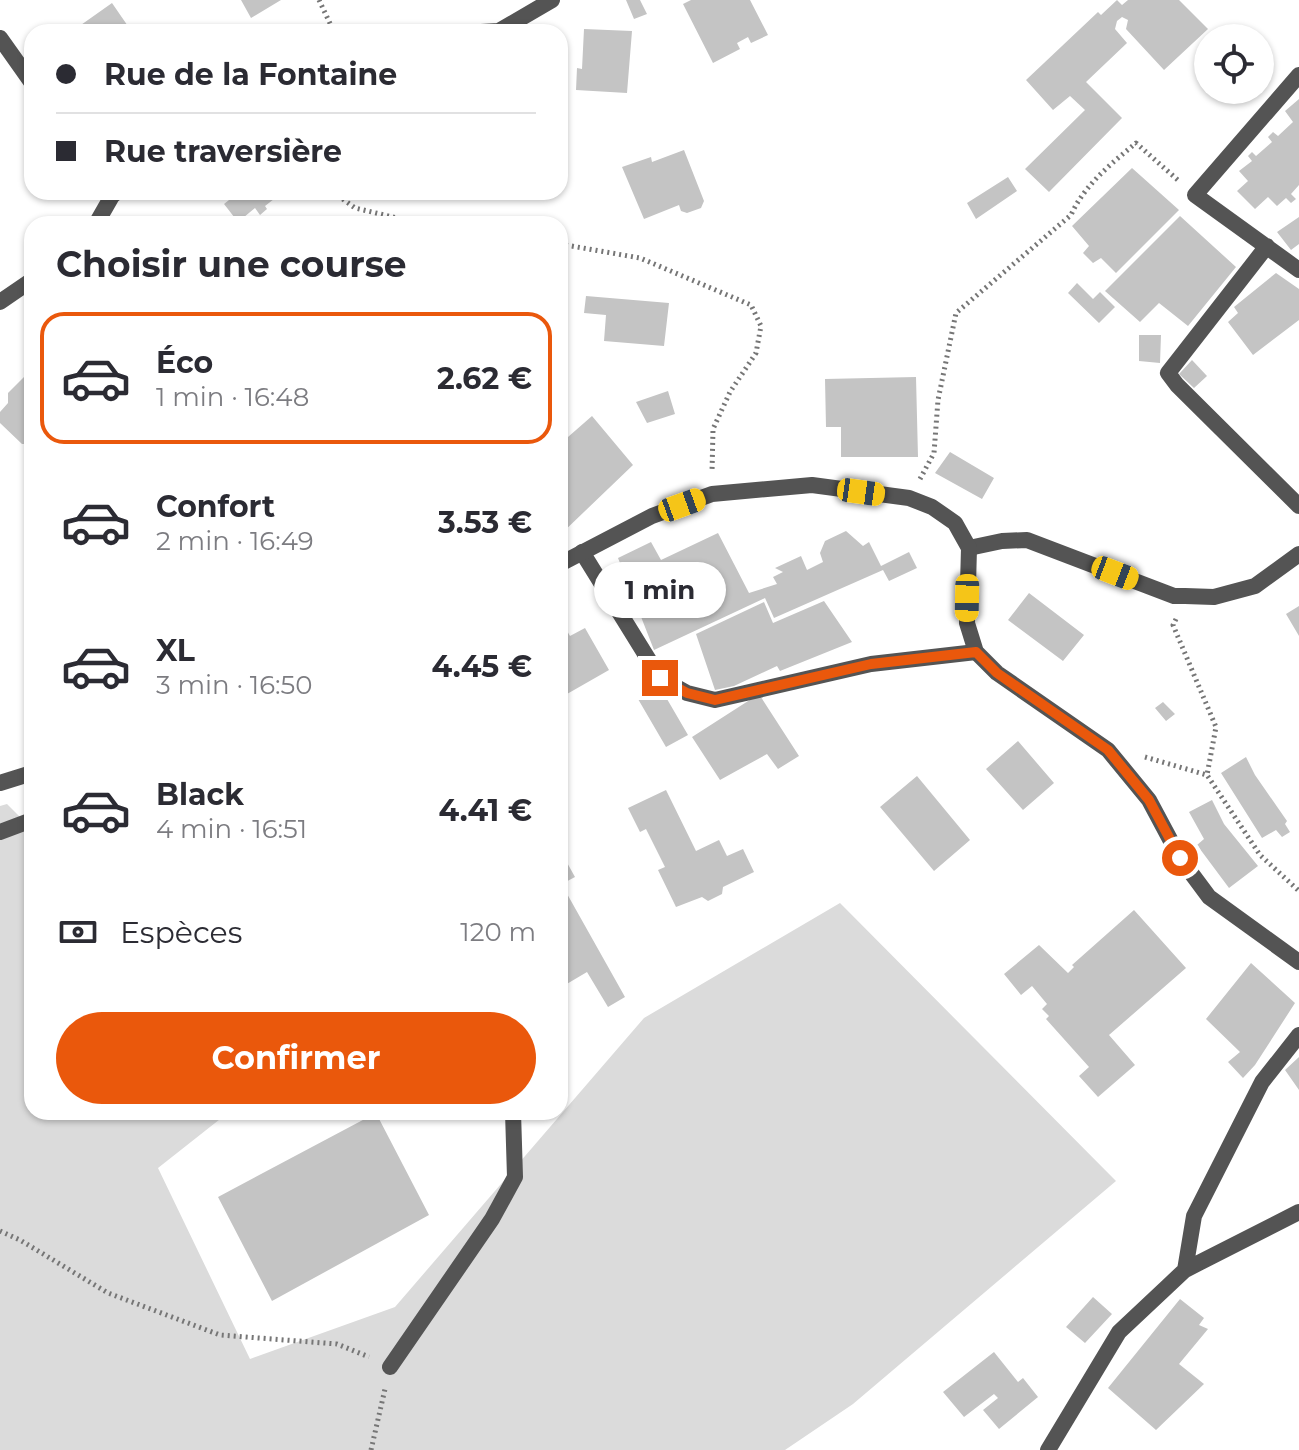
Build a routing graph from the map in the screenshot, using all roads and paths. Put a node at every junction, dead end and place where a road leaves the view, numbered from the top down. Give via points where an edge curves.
1 (319, 0) edge
2 (552, 0) edge
3 (330, 24) edge
4 (511, 24) edge
5 (0, 38) edge
6 (24, 72) edge
7 (1299, 75) edge
8 (1195, 195) junction
9 (344, 200) edge
10 (388, 216) edge
11 (568, 245) edge
12 (1267, 246) junction
13 (1299, 270) edge
14 (24, 286) edge
15 (0, 302) edge
16 (712, 494) junction
17 (909, 498) junction
18 (1299, 506) edge
19 (969, 548) junction
20 (582, 552) junction
21 (1299, 554) edge
22 (568, 560) edge
23 (1185, 596) junction
24 (976, 652) junction
25 (1108, 750) junction
26 (1207, 775) junction
27 (24, 776) edge
28 (0, 783) edge
29 (24, 823) edge
30 (0, 832) edge
31 (1299, 891) edge
32 (1299, 962) edge
33 (1299, 1035) edge
34 (513, 1120) edge
35 (1299, 1212) edge
36 (0, 1231) edge
37 (1185, 1270) junction
38 (390, 1367) junction
39 (371, 1450) edge
40 (1048, 1450) edge

1 - 3 path
2 - 4 street
5 - 6 street
7 - 8 street
8 - 12 street
8 - 17 path via 1136,143 1104,169 1071,215 956,313 938,400 934,453
9 - 10 path
11 - 16 path via 640,258 751,305 761,326 756,353 713,429
12 - 13 street
12 - 18 street via 1168,373
14 - 15 street
16 - 17 street via 812,485
16 - 20 street via 652,516
17 - 19 street via 955,523
19 - 23 street via 1027,540
19 - 24 street via 967,623
20 - 22 street
20 - 24 street via 660,678 687,693 715,700 871,664
21 - 23 street via 1255,586 1214,597
23 - 26 path via 1173,625 1216,727
24 - 25 street via 997,673
25 - 26 path
25 - 32 street via 1149,800 1180,858 1209,897
26 - 31 path via 1260,855
27 - 28 street
29 - 30 street
33 - 37 street via 1262,1082 1194,1216
34 - 38 street via 515,1177
35 - 37 street
36 - 38 path via 108,1293 220,1335 337,1344
37 - 40 street via 1119,1332
38 - 39 path

